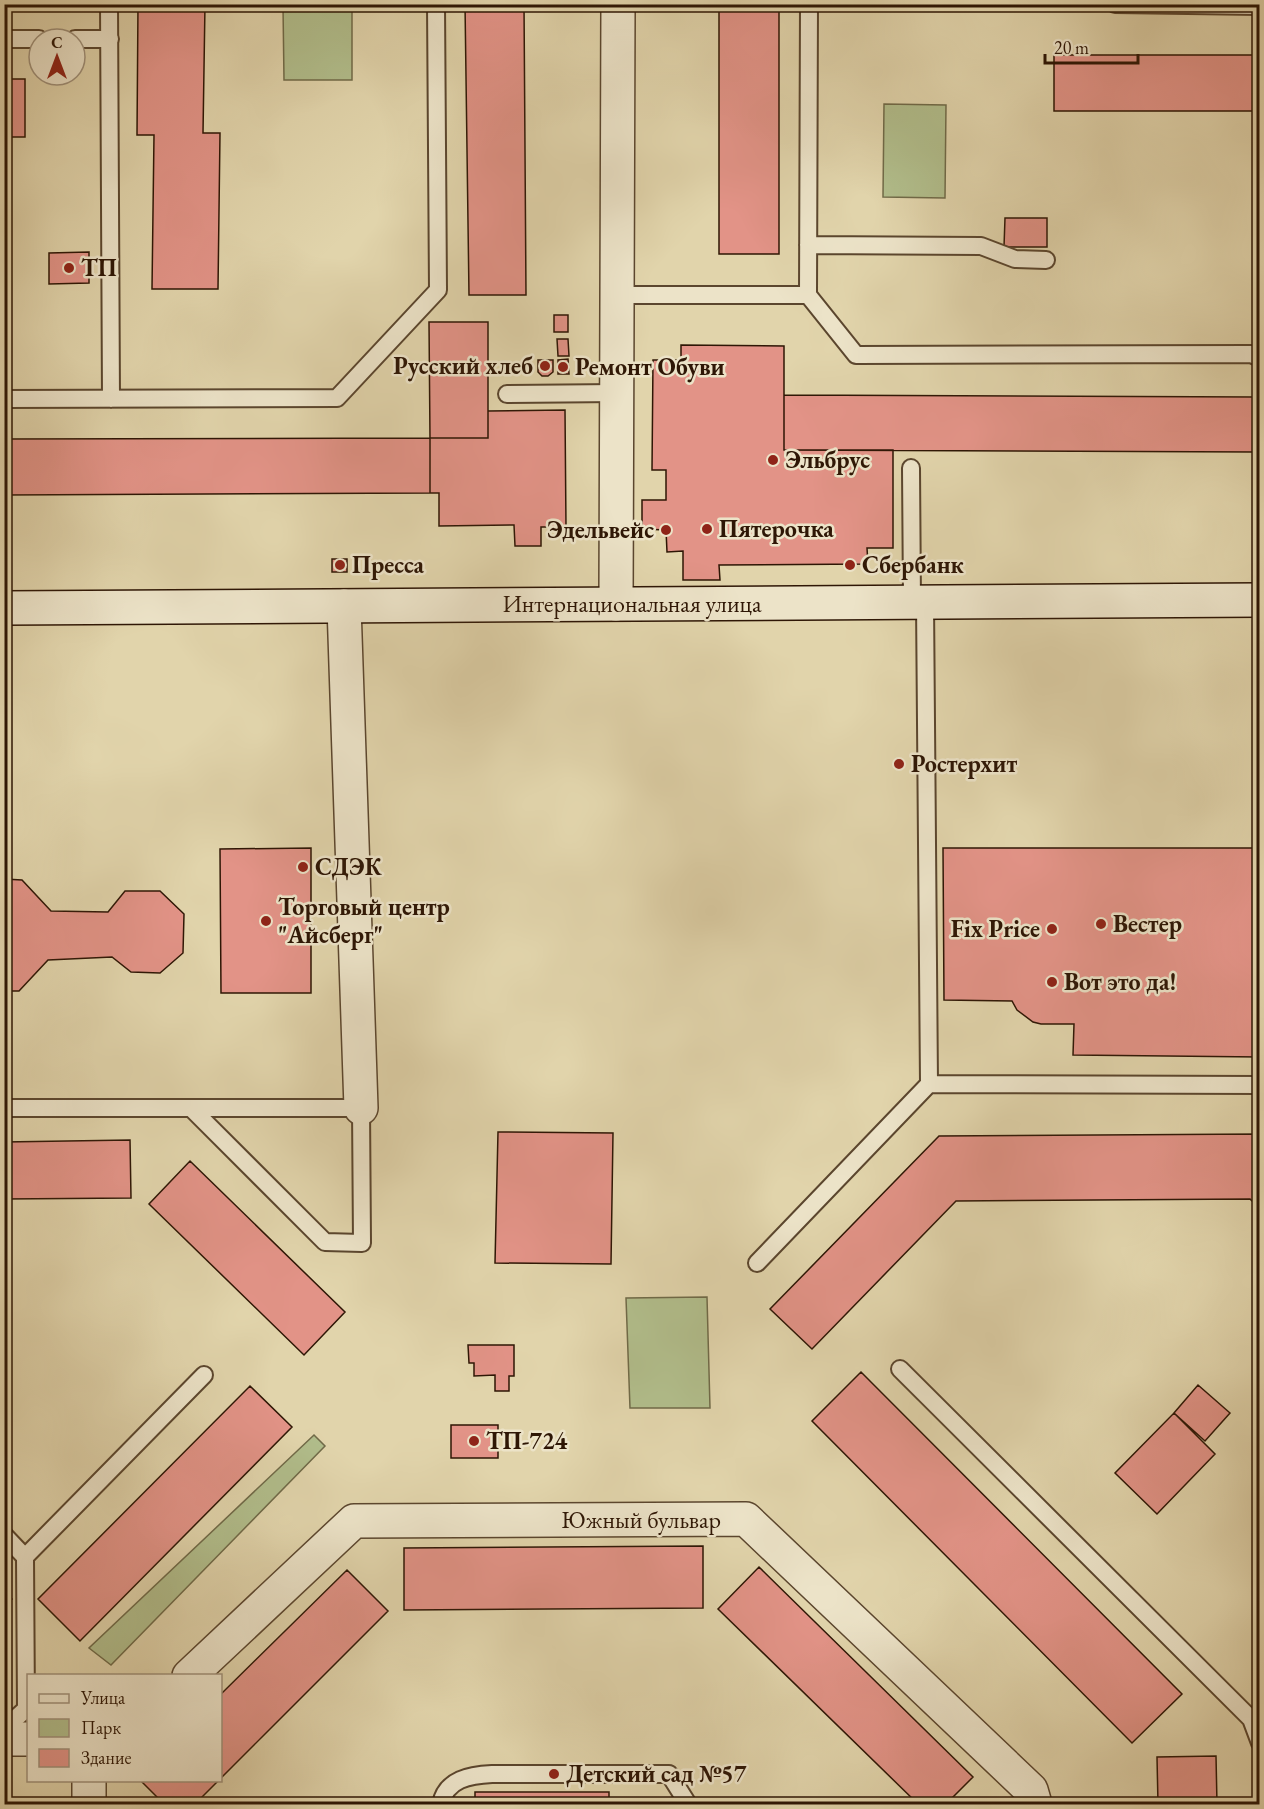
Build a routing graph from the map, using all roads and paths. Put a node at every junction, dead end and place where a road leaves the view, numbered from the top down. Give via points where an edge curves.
1 (109, 4) edge
2 (436, 4) edge
3 (618, 4) edge
4 (809, 4) edge
5 (1115, 4) edge
6 (1260, 6) edge
7 (4, 39) edge
8 (27, 39) edge
9 (87, 39) edge
10 (110, 39) junction
11 (808, 245) junction
12 (1046, 260) dead end
13 (618, 294) junction
14 (808, 295) junction
15 (1260, 358) edge
16 (618, 393) junction
17 (507, 394) dead end
18 (4, 399) edge
19 (111, 399) junction
20 (911, 468) dead end
21 (1260, 600) edge
22 (919, 602) junction
23 (616, 604) junction
24 (344, 606) junction
25 (4, 608) edge
26 (929, 1084) junction
27 (1260, 1085) edge
28 (4, 1108) edge
29 (191, 1108) junction
30 (361, 1108) junction
31 (757, 1263) dead end
32 (900, 1369) dead end
33 (204, 1375) dead end
34 (4, 1535) edge
35 (26, 1557) junction
36 (27, 1674) edge
37 (191, 1674) edge
38 (27, 1720) edge
39 (27, 1721) edge
40 (4, 1729) edge
41 (4, 1739) edge
42 (1260, 1743) edge
43 (89, 1782) edge
44 (89, 1804) edge
45 (441, 1804) edge
46 (688, 1804) edge
47 (1035, 1804) edge

1 - 10 lane
2 - 19 lane via 438,290 337,398
3 - 13 street
4 - 11 lane
5 - 6 lane
7 - 8 lane
9 - 10 lane
10 - 19 lane
11 - 12 lane via 981,246 1015,259
11 - 14 lane
13 - 14 lane
13 - 16 street
14 - 15 lane via 856,355 1251,354
16 - 17 lane
16 - 23 street
18 - 19 lane
20 - 22 lane
21 - 22 street, Интернациональная улица
22 - 23 street, Интернациональная улица
22 - 26 lane
23 - 24 street, Интернациональная улица
24 - 25 street, Интернациональная улица
24 - 30 street
26 - 27 lane
26 - 31 lane
28 - 29 lane
29 - 30 lane
29 - 30 lane via 325,1242 362,1243
32 - 42 lane via 1251,1719
33 - 35 lane
34 - 35 lane
35 - 36 lane
37 - 47 street, Южный бульвар via 354,1521 746,1519 1031,1790
38 - 40 lane
39 - 41 street
43 - 44 street
45 - 46 lane via 448,1788 459,1780 492,1774 669,1774

